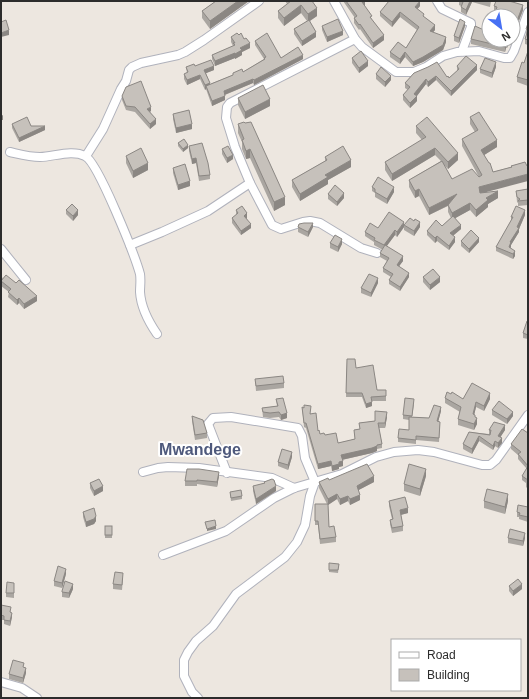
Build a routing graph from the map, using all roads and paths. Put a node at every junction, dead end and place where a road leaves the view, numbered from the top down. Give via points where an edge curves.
1 (259, 1) edge
2 (334, 1) edge
3 (437, 1) edge
4 (528, 12) edge
5 (355, 39) junction
6 (462, 52) junction
7 (10, 152) dead end
8 (86, 156) junction
9 (250, 183) junction
10 (130, 245) junction
11 (1, 249) edge
12 (377, 253) dead end
13 (26, 280) dead end
14 (157, 334) dead end
15 (528, 415) edge
16 (525, 425) edge
17 (143, 472) dead end
18 (227, 473) junction
19 (315, 482) junction
20 (294, 488) junction
21 (163, 555) dead end
22 (1, 682) edge
23 (37, 698) edge
24 (198, 698) edge

1 - 8 street via 185,52 132,67 103,129
2 - 5 street
3 - 6 street via 442,9 471,24
4 - 6 street via 510,58 479,51
5 - 6 street via 399,73 414,72 449,54
5 - 9 street via 227,107 229,130
7 - 8 street via 38,157 77,154
8 - 10 street via 93,164 109,196
9 - 10 street via 208,211
9 - 12 street via 272,225 277,228 284,229 310,221 320,223 361,248
10 - 14 street via 141,277 144,310
11 - 13 street
15 - 16 street
16 - 19 street via 490,464 482,465 434,452 394,452 342,474
17 - 18 street via 182,466
18 - 19 street via 208,424 213,418 231,417 298,428 302,436 305,458
18 - 20 street via 272,478
19 - 20 street
19 - 24 street via 305,525 297,542 285,557 236,594 213,626 188,652 184,660 184,676
20 - 21 street via 274,498 226,531
22 - 23 street via 22,688

